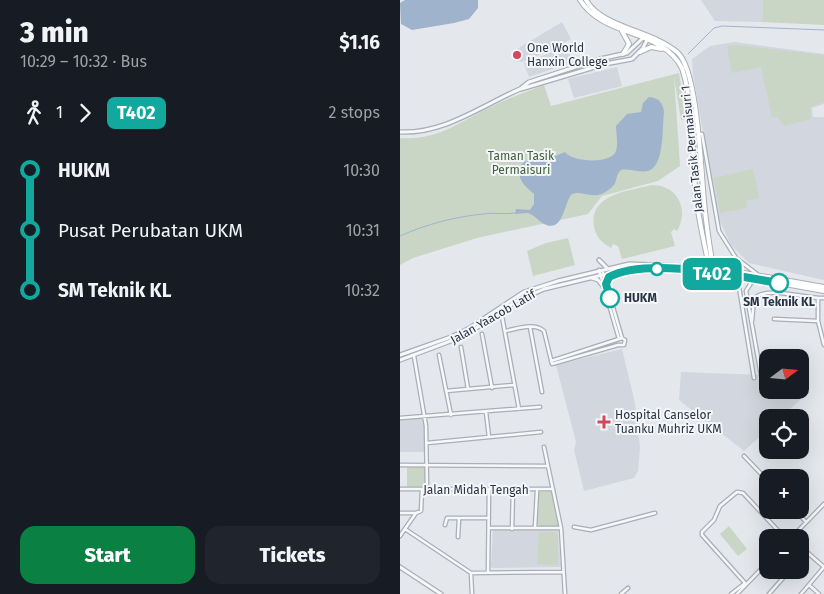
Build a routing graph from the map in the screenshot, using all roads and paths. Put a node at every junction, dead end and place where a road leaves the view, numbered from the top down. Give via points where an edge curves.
1 (580, 0) edge
2 (586, 0) edge
3 (626, 27) junction
4 (622, 31) junction
5 (645, 38) junction
6 (664, 43) junction
7 (640, 52) junction
8 (671, 52) junction
9 (623, 54) junction
10 (607, 58) junction
11 (625, 60) junction
12 (520, 89) junction
13 (687, 96) junction
14 (692, 96) junction
15 (400, 132) edge
16 (698, 134) junction
17 (704, 211) junction
18 (699, 212) junction
19 (704, 246) junction
20 (711, 258) junction
21 (692, 265) junction
22 (607, 268) junction
23 (711, 268) junction
24 (640, 269) junction
25 (685, 269) junction
26 (721, 269) junction
27 (600, 270) junction
28 (705, 273) junction
29 (757, 274) junction
30 (602, 275) junction
31 (738, 277) junction
32 (587, 278) junction
33 (757, 280) junction
34 (605, 285) junction
35 (824, 286) edge
36 (824, 291) edge
37 (818, 298) junction
38 (824, 298) edge
39 (502, 311) junction
40 (774, 319) dead end
41 (818, 320) junction
42 (530, 327) junction
43 (751, 327) junction
44 (505, 331) junction
45 (482, 334) dead end
46 (824, 345) edge
47 (461, 347) dead end
48 (400, 355) edge
49 (439, 355) dead end
50 (414, 356) junction
51 (400, 360) edge
52 (759, 365) edge
53 (754, 378) dead end
54 (515, 385) junction
55 (492, 388) junction
56 (468, 390) junction
57 (446, 391) junction
58 (542, 392) dead end
59 (540, 407) dead end
60 (519, 409) junction
61 (486, 412) junction
62 (451, 415) junction
63 (425, 417) junction
64 (400, 418) edge
65 (541, 432) dead end
66 (488, 437) junction
67 (427, 443) junction
68 (544, 447) dead end
69 (744, 456) dead end
70 (400, 465) edge
71 (427, 465) junction
72 (548, 466) junction
73 (759, 472) edge
74 (400, 489) edge
75 (553, 489) junction
76 (422, 490) junction
77 (427, 490) junction
78 (489, 490) junction
79 (513, 490) junction
80 (537, 490) junction
81 (824, 504) edge
82 (400, 513) edge
83 (416, 513) junction
84 (655, 513) dead end
85 (459, 518) junction
86 (489, 518) junction
87 (803, 519) edge
88 (806, 522) junction
89 (446, 525) dead end
90 (574, 526) dead end
91 (535, 527) junction
92 (489, 528) junction
93 (561, 528) junction
94 (405, 529) junction
95 (512, 529) junction
96 (777, 529) edge
97 (799, 529) edge
98 (400, 536) edge
99 (458, 537) dead end
100 (809, 554) edge
101 (400, 567) edge
102 (824, 567) edge
103 (759, 570) edge
104 (488, 572) junction
105 (563, 572) junction
106 (472, 573) junction
107 (782, 579) edge
108 (745, 583) junction
109 (809, 585) junction
110 (628, 588) dead end
111 (441, 594) edge
112 (472, 594) edge
113 (565, 594) edge
114 (621, 594) edge
115 (730, 594) edge
116 (736, 594) edge
117 (769, 594) edge
118 (801, 594) edge
119 (819, 594) edge

1 - 4 main road via 600,21
2 - 3 main road, Jalan Tasik Permaisuri 1 via 604,17
3 - 5 main road
3 - 6 main road, Jalan Tasik Permaisuri 1
4 - 5 main road
4 - 9 main road via 630,44
5 - 6 main road
5 - 7 street
5 - 8 main road
5 - 9 street
6 - 14 main road, Jalan Tasik Permaisuri 1 via 679,53 685,63
7 - 8 main road via 655,47
7 - 11 street
8 - 13 main road, Jalan Tasik Permaisuri 1 via 682,68
9 - 10 street
10 - 11 street via 631,56
10 - 12 street via 537,79
11 - 12 street
12 - 15 street via 443,126
13 - 14 main road
13 - 18 main road, Jalan Tasik Permaisuri 1
14 - 16 main road, Jalan Tasik Permaisuri 1
16 - 17 main road, Jalan Tasik Permaisuri 1
16 - 29 street via 702,134 719,231 736,258
17 - 18 main road
17 - 20 main road, Jalan Tasik Permaisuri 1
18 - 19 main road, Jalan Tasik Permaisuri 1
19 - 21 main road via 705,262
19 - 23 main road, Jalan Tasik Permaisuri 1
20 - 23 main road, Jalan Tasik Permaisuri 1
20 - 26 main road
21 - 22 street, Jalan Yaacob Latif via 637,264
21 - 23 street, Jalan Yaacob Latif
22 - 27 street, Jalan Yaacob Latif
22 - 27 street via 599,260
23 - 25 main road
23 - 26 main road, Jalan Yaacob Latif
23 - 31 main road
24 - 25 street, Jalan Yaacob Latif
24 - 30 street, Jalan Yaacob Latif
24 - 34 street via 612,275
25 - 28 street, Jalan Yaacob Latif
26 - 29 main road, Jalan Yaacob Latif
27 - 30 street
27 - 48 street, Jalan Yaacob Latif via 524,292 468,329 436,344
28 - 31 street, Jalan Yaacob Latif
28 - 53 street via 738,281
29 - 35 main road, Jalan Yaacob Latif
30 - 32 street, Jalan Yaacob Latif
30 - 34 street
31 - 33 main road, Jalan Yaacob Latif
32 - 34 street
32 - 39 street, Jalan Yaacob Latif via 529,294
33 - 36 main road, Jalan Yaacob Latif
33 - 43 street via 747,287
34 - 42 street via 619,341 552,362 544,331
37 - 38 street
37 - 41 street
37 - 43 street via 762,294 754,299
39 - 44 street
39 - 50 street, Jalan Yaacob Latif via 464,336
40 - 41 street
41 - 46 street
42 - 44 street
42 - 58 street
43 - 52 street
44 - 54 street
45 - 55 street
47 - 56 street
49 - 57 street
50 - 51 street, Jalan Yaacob Latif
50 - 63 street
54 - 55 street
54 - 60 street
55 - 56 street
56 - 57 street
57 - 62 street
59 - 60 street
60 - 61 street
61 - 62 street
61 - 66 street
62 - 63 street
63 - 64 street
63 - 67 street
65 - 66 street
66 - 67 street
67 - 71 street
68 - 72 street
69 - 73 street
70 - 71 street
71 - 72 street
71 - 77 street
72 - 75 street
74 - 76 street, Jalan Midah Tengah
75 - 80 street, Jalan Midah Tengah
75 - 93 street
76 - 77 street, Jalan Midah Tengah
76 - 83 street via 422,508
77 - 78 street, Jalan Midah Tengah
78 - 79 street, Jalan Midah Tengah
78 - 86 street
79 - 80 street, Jalan Midah Tengah
79 - 95 street
80 - 91 street
81 - 88 street
82 - 83 street
83 - 94 street
84 - 90 street via 591,530
85 - 86 street
85 - 89 street via 447,518
85 - 99 street
86 - 92 street
87 - 88 street
88 - 97 street
91 - 93 street
91 - 95 street
92 - 95 street
92 - 104 street
93 - 105 street
94 - 98 street
94 - 106 street
96 - 108 street via 743,493 737,492 720,506 714,520 701,534
100 - 102 street
101 - 111 street
102 - 109 street
103 - 108 street
104 - 105 street
104 - 106 street
105 - 113 street
106 - 112 street
107 - 117 street
108 - 115 street
108 - 116 street
109 - 118 street
109 - 119 street
110 - 114 street

